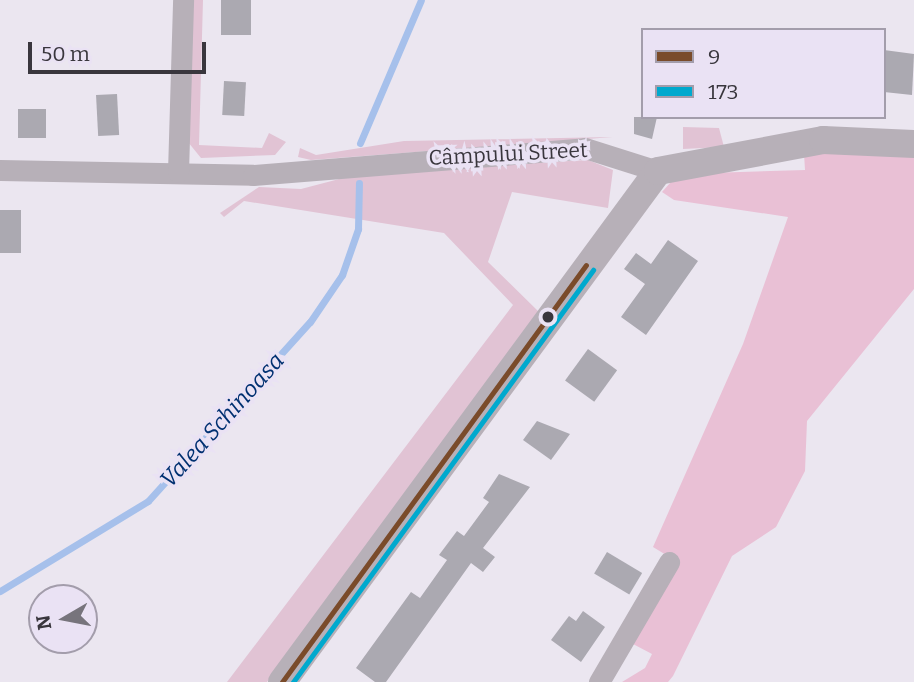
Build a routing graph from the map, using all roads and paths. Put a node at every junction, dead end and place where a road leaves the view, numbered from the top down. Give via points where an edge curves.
1 (183, 0) edge
2 (914, 144) edge
3 (0, 170) edge
4 (658, 171) junction
5 (178, 172) junction
6 (669, 562) dead end
7 (282, 682) edge
8 (599, 682) edge

1 - 5 street
2 - 4 street, Câmpului Street via 824,140
3 - 5 street, Câmpului Street
4 - 5 street, Câmpului Street via 584,148 253,175
4 - 7 street
6 - 8 street

